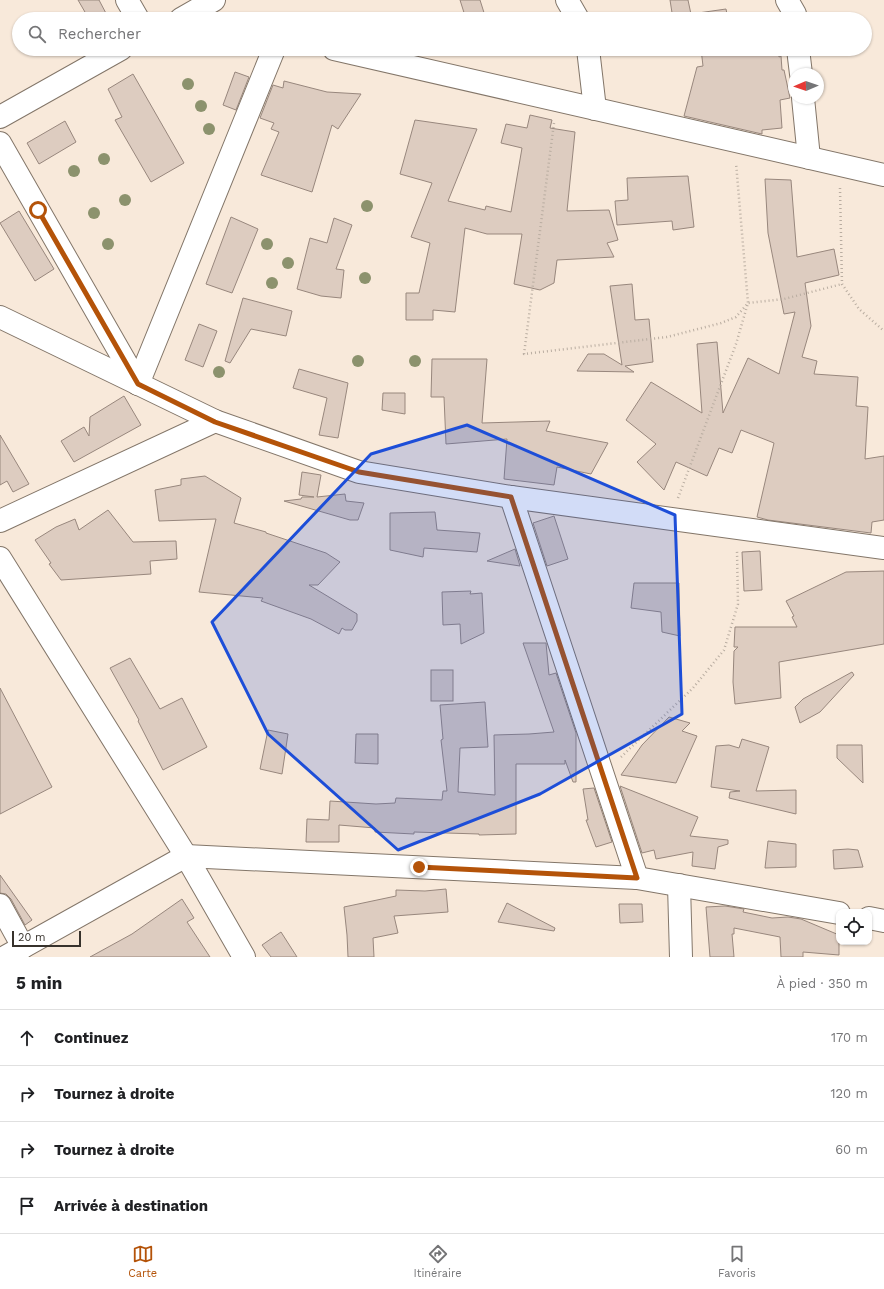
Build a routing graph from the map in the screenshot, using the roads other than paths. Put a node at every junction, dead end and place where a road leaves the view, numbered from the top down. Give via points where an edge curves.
1 (127, 0) edge
2 (214, 0) edge
3 (568, 0) edge
4 (788, 0) edge
5 (134, 12) edge
6 (199, 12) edge
7 (574, 12) edge
8 (794, 12) edge
9 (109, 56) edge
10 (271, 56) edge
11 (365, 56) edge
12 (589, 56) edge
13 (799, 56) edge
14 (800, 68) edge
15 (804, 104) edge
16 (594, 109) junction
17 (0, 117) edge
18 (0, 144) edge
19 (809, 158) junction
20 (884, 176) edge
21 (0, 317) edge
22 (138, 384) junction
23 (215, 422) junction
24 (511, 497) junction
25 (0, 521) edge
26 (884, 548) edge
27 (0, 558) edge
28 (186, 856) junction
29 (637, 878) junction
30 (679, 885) junction
31 (0, 905) edge
32 (836, 912) edge
33 (872, 919) edge
34 (884, 921) edge
35 (14, 952) edge
36 (244, 957) edge
37 (681, 957) edge

1 - 5 street
2 - 6 street
3 - 7 street
4 - 8 street
9 - 17 street
10 - 22 street
11 - 16 street
12 - 16 street
13 - 14 street
15 - 19 street
16 - 19 street
18 - 22 street
19 - 20 street
21 - 22 street
22 - 23 street
23 - 24 street via 359,472
23 - 25 street
24 - 26 street
24 - 29 street
27 - 28 street
28 - 29 street
28 - 35 street
28 - 36 street
29 - 30 street
30 - 32 street
30 - 37 street
31 - 35 street
33 - 34 street

